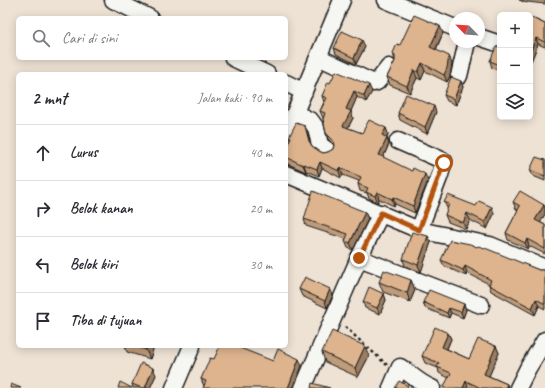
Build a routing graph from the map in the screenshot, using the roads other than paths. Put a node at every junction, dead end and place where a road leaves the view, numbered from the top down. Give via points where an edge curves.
1 (112, 0) edge
2 (342, 0) edge
3 (386, 0) edge
4 (146, 16) edge
5 (449, 26) edge
6 (485, 39) edge
7 (497, 43) edge
8 (466, 48) edge
9 (318, 57) junction
10 (237, 60) edge
11 (389, 67) dead end
12 (263, 72) edge
13 (459, 76) dead end
14 (288, 84) edge
15 (304, 92) junction
16 (295, 113) junction
17 (288, 129) edge
18 (398, 141) dead end
19 (327, 150) dead end
20 (288, 175) edge
21 (381, 213) junction
22 (419, 230) junction
23 (359, 258) junction
24 (545, 268) edge
25 (481, 305) dead end
26 (545, 340) edge
27 (191, 348) edge
28 (394, 381) edge
29 (174, 388) edge
30 (303, 388) edge
31 (432, 388) edge
32 (518, 388) edge

1 - 4 street
2 - 9 street
3 - 5 street
6 - 7 street
8 - 13 street
9 - 11 street via 374,83
9 - 15 street
10 - 12 street
14 - 15 street
15 - 16 street
16 - 17 street
16 - 19 street via 311,121 316,128 320,145
18 - 22 street via 444,161
20 - 21 street
21 - 22 street
21 - 23 street
22 - 24 street via 490,245
23 - 25 street
23 - 30 street
26 - 32 street
27 - 29 street
28 - 31 street via 400,367 423,385

